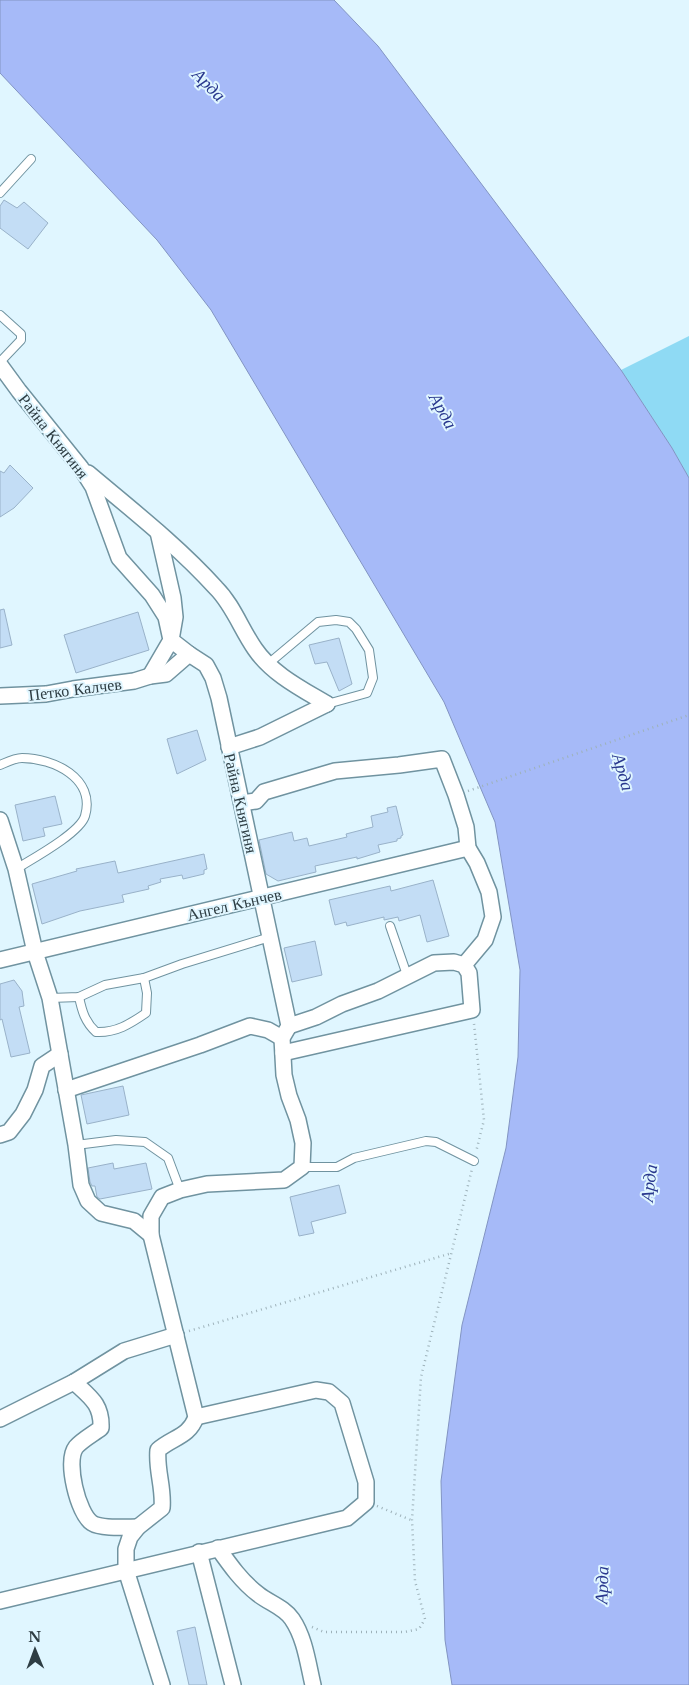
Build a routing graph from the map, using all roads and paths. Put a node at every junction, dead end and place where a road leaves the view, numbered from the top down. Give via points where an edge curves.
1 (31, 159) dead end
2 (0, 194) edge
3 (0, 315) edge
4 (0, 363) edge
5 (81, 468) junction
6 (158, 532) junction
7 (171, 640) junction
8 (189, 654) junction
9 (268, 664) junction
10 (150, 676) junction
11 (0, 696) edge
12 (327, 704) junction
13 (689, 714) edge
14 (229, 747) junction
15 (0, 765) edge
16 (478, 788) dead end
17 (242, 803) junction
18 (0, 820) edge
19 (468, 848) junction
20 (16, 869) junction
21 (262, 897) junction
22 (390, 926) dead end
23 (270, 937) junction
24 (35, 952) junction
25 (0, 960) edge
26 (464, 965) junction
27 (406, 976) junction
28 (144, 978) junction
29 (79, 997) junction
30 (50, 998) junction
31 (472, 1010) junction
32 (285, 1039) junction
33 (60, 1054) junction
34 (66, 1090) junction
35 (0, 1135) edge
36 (76, 1145) junction
37 (474, 1161) junction
38 (302, 1167) junction
39 (180, 1190) junction
40 (150, 1235) junction
41 (452, 1253) junction
42 (176, 1335) junction
43 (74, 1382) junction
44 (196, 1417) junction
45 (0, 1419) edge
46 (366, 1502) junction
47 (412, 1520) junction
48 (138, 1527) junction
49 (218, 1548) junction
50 (199, 1552) junction
51 (126, 1570) junction
52 (0, 1600) edge
53 (292, 1618) junction
54 (162, 1685) edge
55 (234, 1685) edge
56 (313, 1685) edge

1 - 2 lane
3 - 4 lane via 21,334 21,340
4 - 5 street, Райна Княгиня
5 - 6 street
5 - 7 street, Райна Княгиня via 93,487 119,558 152,595 166,617
6 - 7 street via 173,598 175,616
6 - 9 street via 218,589 255,650
7 - 8 street, Райна Княгиня
7 - 10 street
8 - 10 street, Петко Калчев via 166,674
8 - 14 street, Райна Княгиня via 206,665 213,678
9 - 12 street
9 - 12 lane via 318,622 349,622 369,650 372,678 367,693
10 - 11 street, Петко Калчев via 46,694
12 - 14 street via 260,737
13 - 16 path
14 - 17 street, Райна Княгиня
15 - 20 lane via 20,758 44,760 67,770 82,786 86,798 85,816 74,831
17 - 19 street via 256,801 264,792 335,771 442,759 466,827
17 - 21 street, Райна Княгиня
18 - 20 street
19 - 21 street, Ангел Кънчев
19 - 26 street via 489,892 493,917 485,940
20 - 24 street
21 - 23 street, Райна Княгиня
21 - 24 street, Ангел Кънчев
22 - 27 lane
23 - 28 lane
23 - 32 street, Райна Княгиня
24 - 25 street, Ангел Кънчев
24 - 30 street
26 - 27 street via 434,963
26 - 31 street via 469,973
27 - 32 street via 316,1017
28 - 29 lane via 105,985
28 - 29 lane via 146,1013 119,1029 96,1032 88,1025
29 - 30 lane
30 - 33 street
31 - 32 street
31 - 37 path via 484,1120
32 - 34 street via 268,1030 250,1026
32 - 38 street, Райна Княгиня via 284,1074 303,1143
33 - 34 street
33 - 35 street via 42,1066 23,1114 9,1132
34 - 36 street
36 - 39 lane via 116,1140 145,1142 168,1158
36 - 40 street via 81,1185 88,1200 101,1213 134,1221
37 - 38 lane via 436,1142 426,1141 354,1158 337,1167
37 - 41 path
38 - 39 street via 284,1180 207,1184
39 - 40 street via 162,1197 151,1216
40 - 42 street
41 - 42 path
41 - 47 path via 421,1377
42 - 43 street via 124,1351
42 - 44 street
43 - 45 street
43 - 48 street via 98,1406 102,1418 101,1428 76,1448 71,1458 71,1470 83,1513 93,1524
44 - 46 street via 316,1390 330,1392 342,1403 366,1482
44 - 48 street via 187,1433 166,1442 158,1450 156,1464 163,1496 162,1508
46 - 47 path
46 - 49 street via 347,1518
47 - 53 path via 415,1581 425,1619 419,1628 405,1632 324,1632
48 - 51 street via 126,1550
49 - 50 street
49 - 53 street via 237,1574 258,1594
50 - 51 street
50 - 55 street
51 - 52 street
51 - 54 street
53 - 56 street via 301,1638

